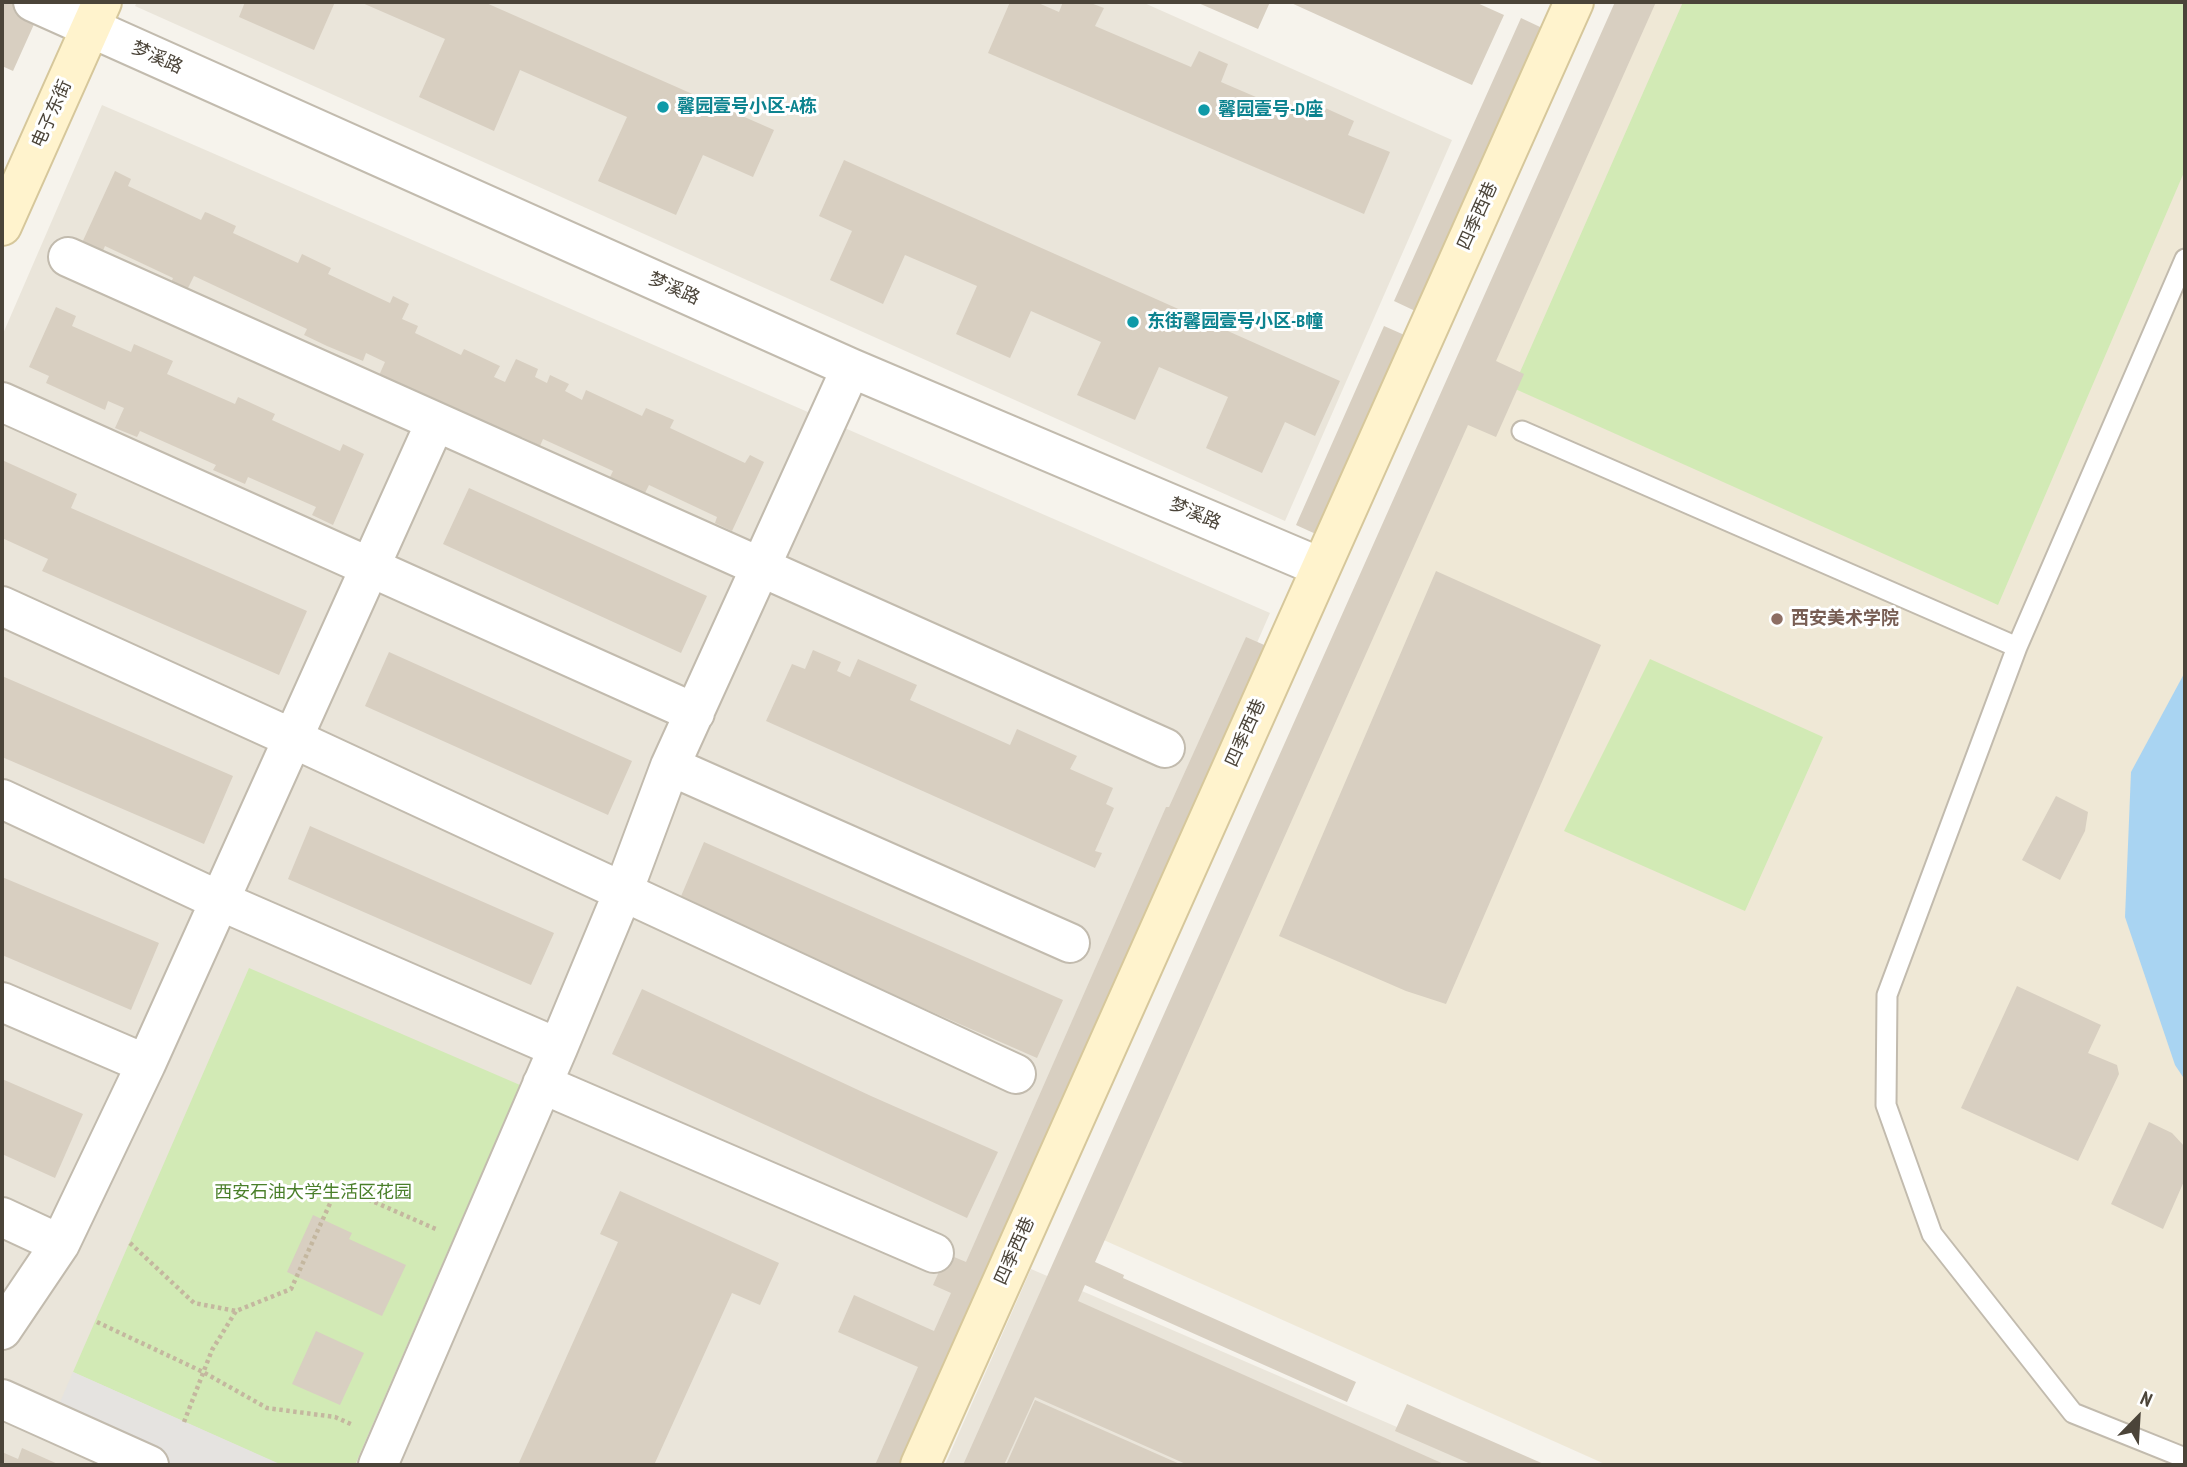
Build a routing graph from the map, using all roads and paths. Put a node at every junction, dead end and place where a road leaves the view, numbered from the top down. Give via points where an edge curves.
1 (33, 2) edge
2 (1574, 2) edge
3 (96, 15) edge
4 (2, 226) edge
5 (68, 257) dead end
6 (2185, 259) edge
7 (851, 368) junction
8 (2, 402) edge
9 (435, 423) junction
10 (1522, 431) dead end
11 (760, 566) junction
12 (372, 567) junction
13 (1320, 567) junction
14 (2, 606) edge
15 (2017, 647) junction
16 (695, 713) junction
17 (293, 738) junction
18 (1165, 748) dead end
19 (670, 766) junction
20 (2, 799) edge
21 (623, 892) junction
22 (218, 900) junction
23 (1070, 943) dead end
24 (2, 1002) edge
25 (558, 1048) junction
26 (146, 1064) junction
27 (1016, 1074) dead end
28 (542, 1084) junction
29 (2, 1217) edge
30 (443, 1232) dead end
31 (130, 1243) dead end
32 (61, 1244) junction
33 (934, 1253) dead end
34 (236, 1311) junction
35 (97, 1322) dead end
36 (2, 1330) edge
37 (204, 1372) junction
38 (2, 1399) edge
39 (184, 1422) dead end
40 (383, 1453) edge
41 (2185, 1458) edge
42 (149, 1465) edge
43 (920, 1465) edge

1 - 3 street, 梦溪路
2 - 13 street, 四季西巷
3 - 4 street, 电子东街
3 - 7 street, 梦溪路
5 - 9 street
6 - 15 lane
7 - 11 street
7 - 13 street, 梦溪路
8 - 12 street
9 - 11 street
9 - 12 street
10 - 15 lane
11 - 16 street
11 - 18 street
12 - 16 street
12 - 17 street
13 - 43 street, 四季西巷
14 - 17 street
15 - 41 lane via 1887,995 1886,1105 1932,1234 2073,1413
16 - 19 street
17 - 21 street
17 - 22 street
19 - 21 street
19 - 23 street
20 - 22 street
21 - 25 street
21 - 27 street
22 - 25 street
22 - 26 street
24 - 26 street
25 - 28 street
26 - 32 street
28 - 33 street
28 - 40 street
29 - 32 street
30 - 34 path via 338,1186 291,1289
31 - 34 path via 194,1303
32 - 36 street
34 - 37 path
35 - 37 path
37 - 39 path
37 - 40 path via 267,1408 335,1417
38 - 42 street

